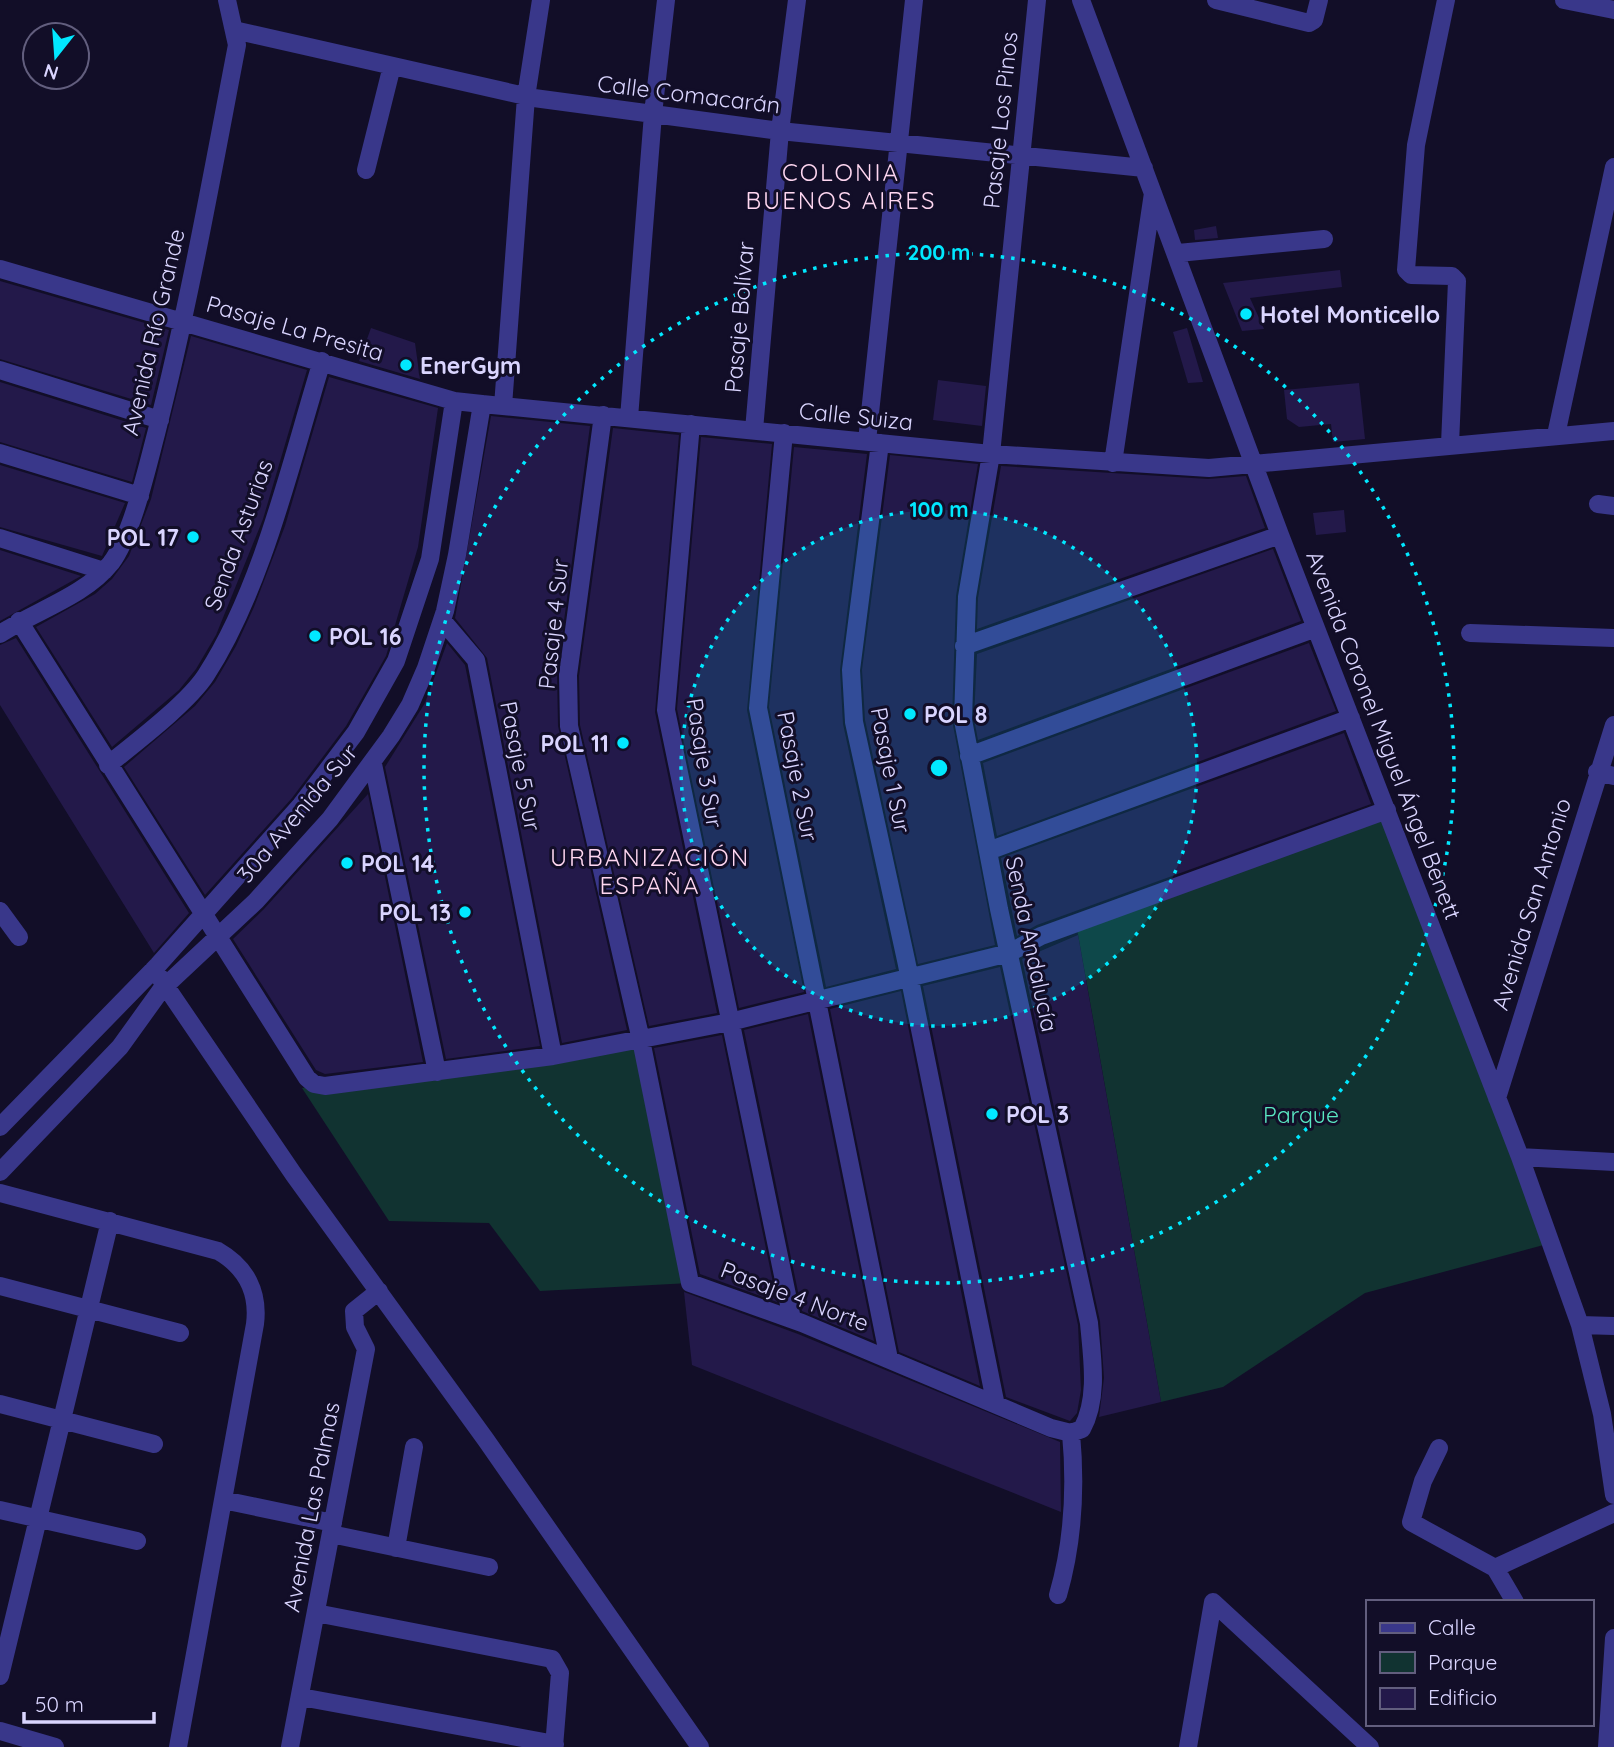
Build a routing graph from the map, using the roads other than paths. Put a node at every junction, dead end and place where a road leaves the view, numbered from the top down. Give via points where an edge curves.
1 (227, 0) edge
2 (541, 0) edge
3 (666, 0) edge
4 (797, 0) edge
5 (915, 0) edge
6 (1037, 0) edge
7 (1081, 0) edge
8 (1216, 0) edge
9 (1319, 0) edge
10 (1446, 0) edge
11 (1564, 0) edge
12 (1614, 10) edge
13 (234, 30) junction
14 (392, 66) junction
15 (526, 97) junction
16 (653, 114) junction
17 (780, 131) junction
18 (898, 143) junction
19 (1021, 155) junction
20 (1614, 167) edge
21 (1144, 168) junction
22 (366, 170) dead end
23 (1153, 191) junction
24 (1324, 239) dead end
25 (1178, 253) junction
26 (0, 269) edge
27 (184, 321) junction
28 (322, 361) junction
29 (0, 370) edge
30 (454, 401) junction
31 (482, 404) junction
32 (503, 405) junction
33 (603, 415) junction
34 (629, 418) junction
35 (160, 420) junction
36 (691, 424) junction
37 (754, 430) junction
38 (1614, 431) edge
39 (784, 433) junction
40 (1556, 435) junction
41 (874, 442) junction
42 (1450, 444) junction
43 (0, 453) edge
44 (991, 454) junction
45 (1254, 461) junction
46 (1113, 463) junction
47 (140, 496) junction
48 (1280, 535) junction
49 (0, 538) edge
50 (104, 571) junction
51 (442, 620) junction
52 (19, 621) junction
53 (1316, 628) junction
54 (1470, 633) dead end
55 (0, 634) edge
56 (1614, 638) edge
57 (964, 646) junction
58 (373, 702) junction
59 (1351, 718) junction
60 (400, 721) junction
61 (1614, 725) edge
62 (970, 755) junction
63 (373, 764) junction
64 (108, 765) junction
65 (1605, 774) edge
66 (1387, 810) junction
67 (988, 851) junction
68 (0, 911) edge
69 (203, 913) junction
70 (19, 937) dead end
71 (217, 937) junction
72 (1009, 953) junction
73 (154, 969) junction
74 (909, 980) junction
75 (165, 986) junction
76 (819, 1000) junction
77 (730, 1022) junction
78 (641, 1040) junction
79 (553, 1056) junction
80 (437, 1072) junction
81 (1497, 1098) junction
82 (0, 1128) edge
83 (1520, 1157) junction
84 (1614, 1162) edge
85 (0, 1172) edge
86 (0, 1193) edge
87 (110, 1221) junction
88 (0, 1286) edge
89 (379, 1291) junction
90 (89, 1309) junction
91 (792, 1319) junction
92 (1580, 1325) junction
93 (1614, 1326) edge
94 (180, 1333) dead end
95 (889, 1359) junction
96 (995, 1401) junction
97 (0, 1404) edge
98 (62, 1420) junction
99 (1071, 1433) junction
100 (154, 1444) dead end
101 (414, 1447) dead end
102 (1439, 1448) dead end
103 (1614, 1495) edge
104 (223, 1500) junction
105 (0, 1510) edge
106 (1614, 1513) edge
107 (38, 1518) junction
108 (332, 1529) junction
109 (137, 1541) dead end
110 (396, 1548) junction
111 (489, 1567) dead end
112 (1495, 1568) junction
113 (1058, 1595) dead end
114 (1514, 1600) edge
115 (316, 1613) junction
116 (6, 1629) edge
117 (1614, 1638) edge
118 (0, 1676) edge
119 (301, 1697) junction
120 (0, 1731) edge
121 (555, 1745) edge
122 (55, 1747) edge
123 (178, 1747) edge
124 (290, 1747) edge
125 (700, 1747) edge
126 (1188, 1747) edge
127 (1370, 1747) edge
128 (1607, 1747) edge

1 - 13 street, Avenida Río Grande
2 - 15 street
3 - 16 street
4 - 17 street, Pasaje Bolívar
5 - 18 street, Pasaje 1 Sur
6 - 19 street, Pasaje Los Pinos
7 - 21 street, Avenida Coronel Miguel Ángel Benett
8 - 9 street via 1309,23
10 - 42 street via 1416,145 1406,270 1411,275 1452,276 1457,281
11 - 12 street
13 - 14 street, Calle Comacarán
13 - 27 street, Avenida Río Grande via 237,45
14 - 15 street, Calle Comacarán
14 - 22 street
15 - 16 street, Calle Comacarán
15 - 32 street
16 - 17 street, Calle Comacarán
16 - 34 street
17 - 18 street, Calle Comacarán
17 - 37 street, Pasaje Bolívar
18 - 19 street, Calle Comacarán
18 - 41 street, Pasaje 1 Sur
19 - 21 street, Calle Comacarán
19 - 44 street, Pasaje Los Pinos
20 - 40 street
21 - 23 street, Avenida Coronel Miguel Ángel Benett
23 - 25 street, Avenida Coronel Miguel Ángel Benett
23 - 46 street
24 - 25 street
25 - 45 street, Avenida Coronel Miguel Ángel Benett
26 - 27 street, Pasaje La Presita
27 - 28 street, Pasaje La Presita
27 - 35 street, Avenida Río Grande
28 - 30 street, Pasaje La Presita
28 - 64 street, Senda Asturias via 240,612 205,677
29 - 35 street
30 - 31 street, Calle Suiza
30 - 58 street, 30a Avenida Sur via 430,559 396,661
31 - 32 street, Calle Suiza
31 - 51 street, 30a Avenida Sur
32 - 33 street, Calle Suiza
33 - 34 street, Calle Suiza
33 - 78 street, Pasaje 4 Sur via 568,674 569,726
34 - 36 street, Calle Suiza
35 - 47 street, Avenida Río Grande
36 - 37 street, Calle Suiza
36 - 77 street, Pasaje 3 Sur via 666,710
37 - 39 street, Calle Suiza
38 - 40 street, Calle Suiza
39 - 41 street, Calle Suiza
39 - 76 street, Pasaje 2 Sur via 758,708
40 - 42 street, Calle Suiza
41 - 44 street, Calle Suiza
41 - 74 street, Pasaje 1 Sur via 851,670 854,722
42 - 45 street, Calle Suiza
43 - 47 street
44 - 46 street, Calle Suiza
44 - 57 street, Senda Andalucía via 977,525
45 - 46 street, Calle Suiza via 1209,468
45 - 48 street, Avenida Coronel Miguel Ángel Benett
47 - 50 street, Avenida Río Grande
48 - 53 street, Avenida Coronel Miguel Ángel Benett
48 - 57 street
49 - 50 street
50 - 52 street, Avenida Río Grande
51 - 60 street, 30a Avenida Sur via 426,668
51 - 79 street, Pasaje 5 Sur via 476,660
52 - 55 street, Avenida Río Grande
52 - 64 street
53 - 59 street, Avenida Coronel Miguel Ángel Benett
53 - 62 street
54 - 56 street
57 - 62 street, Senda Andalucía via 963,720
58 - 60 street
58 - 69 street, 30a Avenida Sur via 301,805
59 - 66 street, Avenida Coronel Miguel Ángel Benett
59 - 67 street
60 - 63 street, 30a Avenida Sur
61 - 65 street, Avenida San Antonio
62 - 67 street, Senda Andalucía
63 - 71 street, 30a Avenida Sur via 293,860
63 - 80 street
64 - 69 street
65 - 81 street, Avenida San Antonio
66 - 72 street via 1041,936
66 - 81 street, Avenida Coronel Miguel Ángel Benett
67 - 72 street, Senda Andalucía
68 - 70 street
69 - 71 street
69 - 73 street, 30a Avenida Sur
71 - 75 street, 30a Avenida Sur
71 - 80 street via 314,1084
72 - 74 street
72 - 99 street, Senda Andalucía via 1089,1323 1090,1404 1082,1429
73 - 75 street
73 - 82 street, 30a Avenida Sur
74 - 76 street
74 - 96 street, Pasaje 1 Sur
75 - 85 street, 30a Avenida Sur via 120,1047
75 - 89 street
76 - 77 street
76 - 95 street, Pasaje 2 Sur
77 - 78 street
77 - 91 street, Pasaje 3 Sur
78 - 79 street
78 - 91 street, Pasaje 4 Norte via 690,1283
79 - 80 street
81 - 83 street, Avenida Coronel Miguel Ángel Benett
83 - 84 street
83 - 92 street, Avenida Coronel Miguel Ángel Benett
86 - 87 street
87 - 90 street
87 - 104 street via 218,1251 232,1259 254,1289 255,1325
88 - 90 street
89 - 108 street, Avenida Las Palmas via 354,1311 355,1327 366,1349
89 - 125 street
90 - 94 street
90 - 98 street
91 - 95 street, Pasaje 4 Norte
92 - 93 street
92 - 103 street, Avenida Coronel Miguel Ángel Benett via 1602,1414
95 - 96 street, Pasaje 4 Norte
96 - 99 street, Pasaje 4 Norte
97 - 98 street
98 - 100 street
98 - 107 street
99 - 113 street via 1075,1477 1066,1569
101 - 110 street
102 - 112 street via 1411,1522
104 - 108 street
104 - 123 street
105 - 107 street
106 - 112 street
107 - 109 street
107 - 116 street
108 - 110 street
108 - 115 street, Avenida Las Palmas
110 - 111 street
112 - 114 street
115 - 119 street, Avenida Las Palmas
115 - 121 street via 546,1656 560,1673
116 - 118 street
117 - 128 street
119 - 121 street
119 - 124 street, Avenida Las Palmas
120 - 122 street
126 - 127 street via 1213,1602

